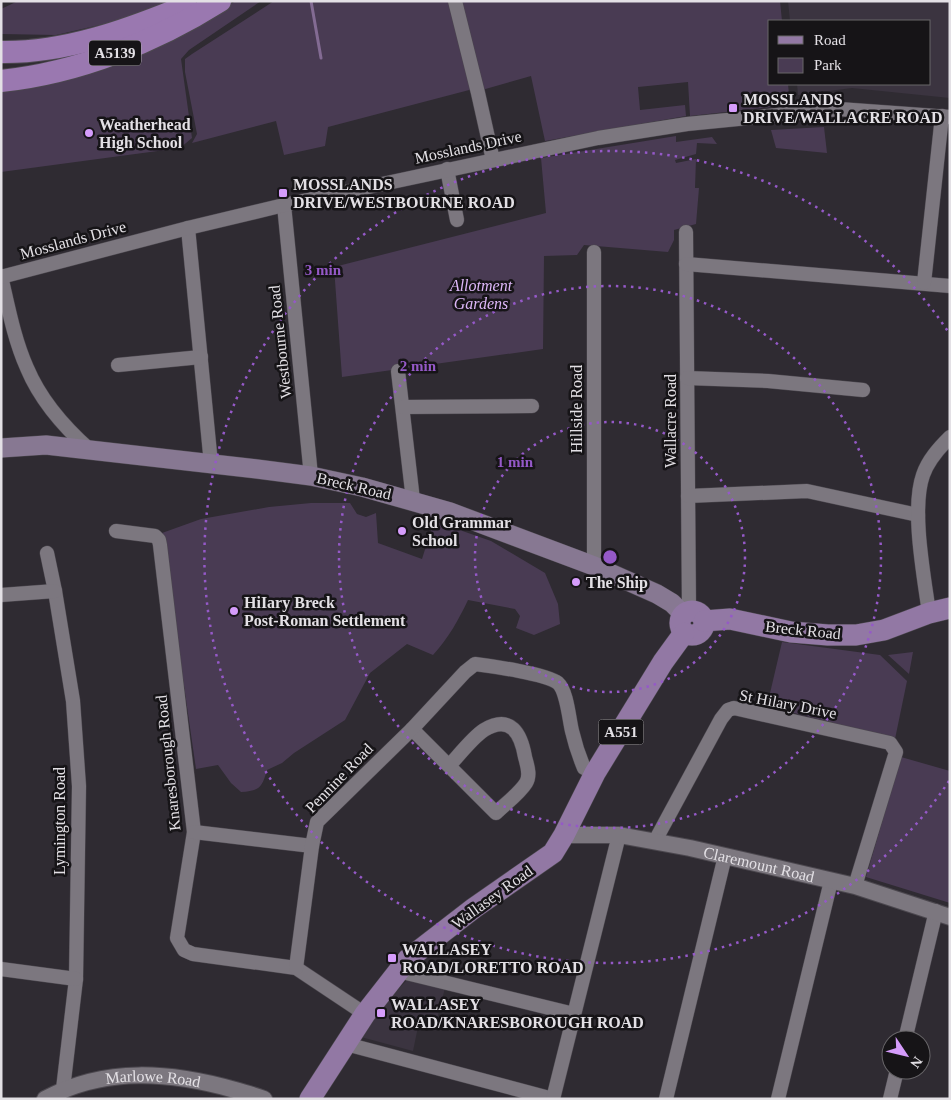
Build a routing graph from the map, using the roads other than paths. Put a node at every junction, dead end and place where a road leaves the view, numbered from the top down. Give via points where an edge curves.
1 (196, 1) edge
2 (220, 1) edge
3 (455, 1) edge
4 (1, 52) edge
5 (1, 81) edge
6 (946, 116) edge
7 (493, 160) junction
8 (447, 169) junction
9 (284, 205) junction
10 (457, 220) dead end
11 (188, 228) junction
12 (686, 232) dead end
13 (594, 252) dead end
14 (686, 264) junction
15 (1, 277) edge
16 (924, 283) junction
17 (950, 286) edge
18 (201, 357) junction
19 (118, 365) dead end
20 (398, 370) dead end
21 (687, 378) junction
22 (864, 390) dead end
23 (532, 406) dead end
24 (403, 408) junction
25 (950, 437) edge
26 (1, 448) edge
27 (90, 450) junction
28 (211, 464) junction
29 (310, 476) junction
30 (688, 496) junction
31 (413, 500) junction
32 (918, 515) junction
33 (116, 531) dead end
34 (47, 554) dead end
35 (594, 566) junction
36 (55, 591) junction
37 (1, 595) edge
38 (950, 608) edge
39 (929, 613) junction
40 (690, 620) junction
41 (412, 728) junction
42 (449, 766) junction
43 (596, 773) junction
44 (194, 832) junction
45 (564, 835) junction
46 (619, 835) junction
47 (655, 841) junction
48 (312, 846) junction
49 (726, 856) junction
50 (831, 881) junction
51 (855, 886) junction
52 (943, 914) edge
53 (296, 968) junction
54 (1, 970) edge
55 (398, 971) junction
56 (76, 979) junction
57 (365, 1014) junction
58 (574, 1014) junction
59 (908, 1030) edge
60 (346, 1044) junction
61 (895, 1080) edge
62 (62, 1089) junction
63 (45, 1099) edge
64 (264, 1099) edge
65 (310, 1099) edge
66 (553, 1099) edge
67 (666, 1099) edge
68 (778, 1099) edge
69 (890, 1099) edge

1 - 4 highway, A5139 via 135,27 98,37 21,52
2 - 5 highway, A5139 via 162,34 110,55 61,70
3 - 7 street
6 - 7 street, Mosslands Drive via 839,109 687,124
6 - 16 street
7 - 8 street, Mosslands Drive
8 - 9 street, Mosslands Drive
8 - 10 street
9 - 11 street, Mosslands Drive
9 - 29 street, Westbourne Road
11 - 15 street, Mosslands Drive
11 - 18 street
12 - 14 street, Wallacre Road
13 - 35 street, Hillside Road
14 - 16 street
14 - 21 street, Wallacre Road
15 - 27 street via 27,368 42,396
16 - 17 street
18 - 19 street
18 - 28 street
20 - 24 street
21 - 22 street
21 - 30 street, Wallacre Road
23 - 24 street
24 - 31 street
25 - 32 street via 930,460 923,475
26 - 27 main road, Breck Road via 46,445
27 - 28 main road, Breck Road
28 - 29 main road, Breck Road
29 - 31 main road, Breck Road
30 - 32 street via 807,491
30 - 40 street, Wallacre Road
31 - 35 main road, Breck Road
32 - 39 street
33 - 44 street, Knaresborough Road via 155,536 159,540
34 - 36 street, Lymington Road
35 - 40 main road, Breck Road via 657,594
36 - 37 street
36 - 56 street, Lymington Road via 73,701 79,786
38 - 39 main road, Breck Road
39 - 40 main road, Breck Road via 884,630 856,635 791,632 730,619
40 - 43 main road, A551
41 - 42 street
41 - 43 street, Pennine Road via 475,664 544,677 559,684 578,755 584,768
41 - 48 street, Pennine Road via 317,822
42 - 42 street via 496,813 529,776 522,740 515,729 504,725 483,731
43 - 45 main road, A551
44 - 48 street
44 - 53 street, Knaresborough Road via 177,938 184,950
45 - 46 street, Claremount Road
45 - 55 main road, Wallasey Road / A551 via 553,852 474,908 408,959
46 - 47 street, Claremount Road
46 - 58 street
47 - 49 street, Claremount Road
47 - 51 street, St Hilary Drive via 728,710 734,708 890,743 896,752
48 - 53 street, Pennine Road
49 - 50 street, Claremount Road
49 - 67 street
50 - 51 street, Claremount Road
50 - 68 street
51 - 52 street, Claremount Road
52 - 59 street
53 - 57 street, Knaresborough Road
54 - 56 street
55 - 57 main road, Wallasey Road / A551
55 - 58 street
56 - 62 street, Lymington Road
57 - 60 main road, Wallasey Road / A551
58 - 66 street
60 - 65 main road, Wallasey Road / A551
60 - 66 street
61 - 69 street
62 - 63 street, Marlowe Road
62 - 64 street, Marlowe Road via 117,1076 141,1074 203,1081

